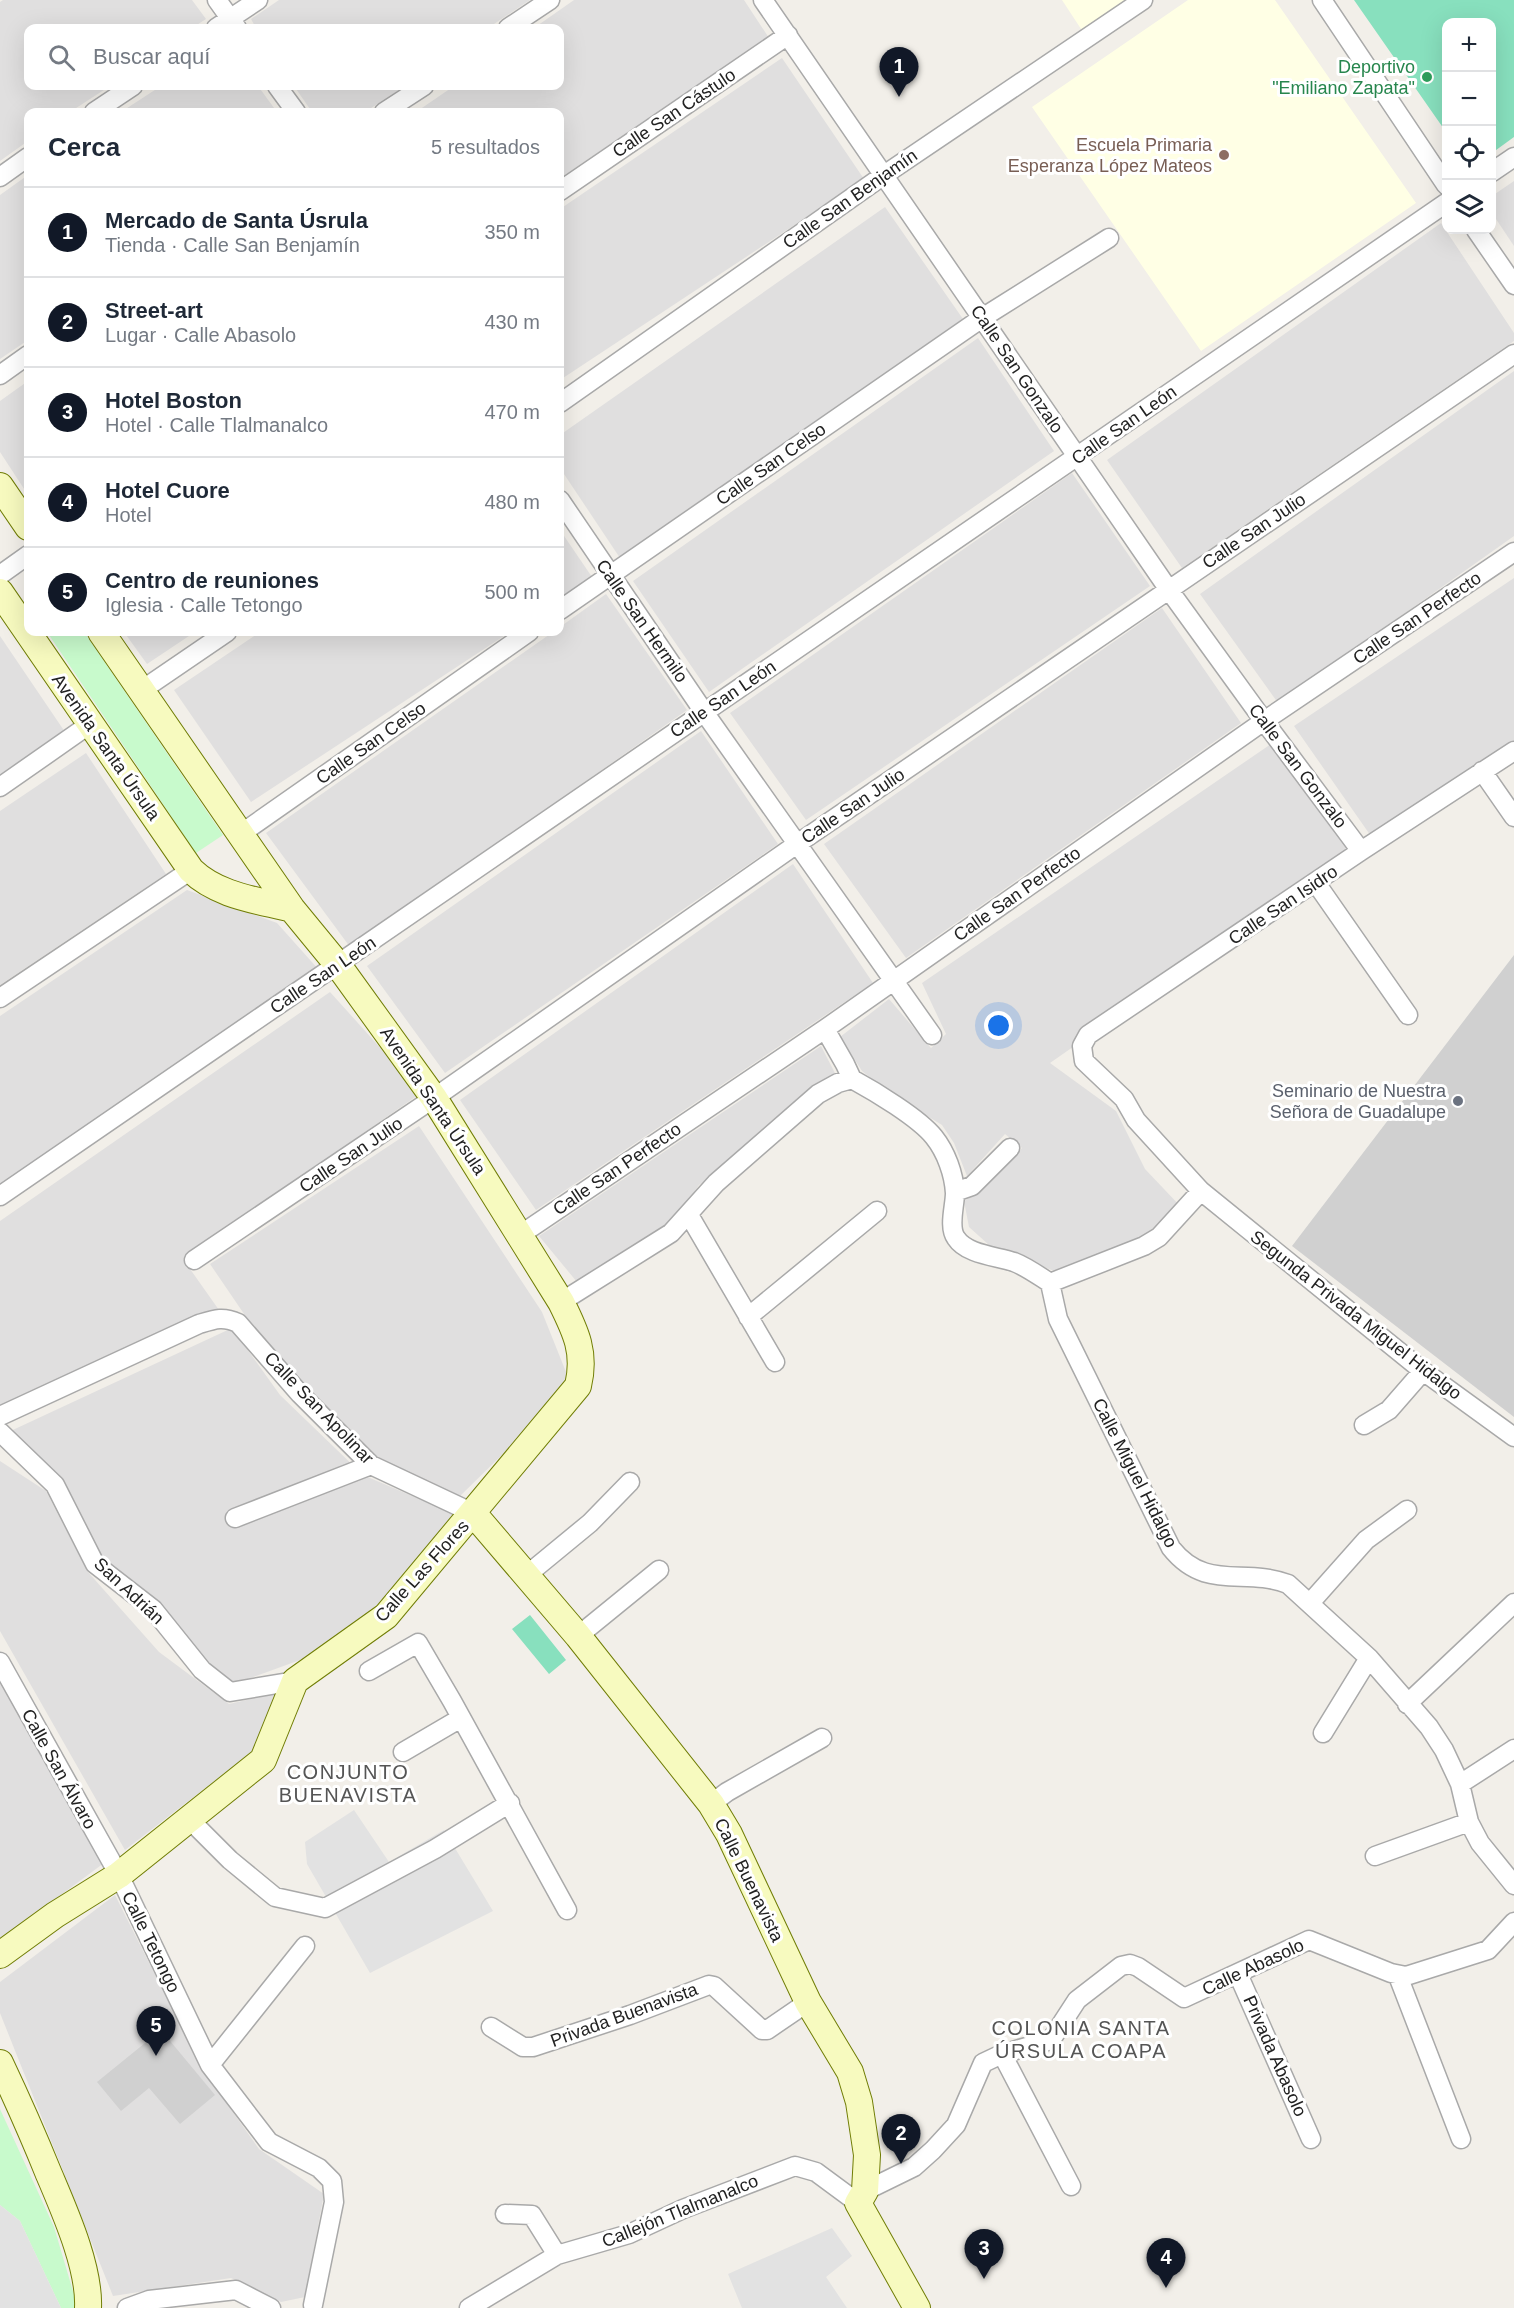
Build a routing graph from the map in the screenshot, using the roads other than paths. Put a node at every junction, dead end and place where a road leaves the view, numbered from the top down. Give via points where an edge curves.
1 (218, 0) edge
2 (258, 0) edge
3 (550, 0) edge
4 (763, 0) edge
5 (1143, 0) edge
6 (1322, 0) edge
7 (228, 24) edge
8 (229, 24) edge
9 (514, 24) edge
10 (788, 35) junction
11 (127, 90) edge
12 (280, 90) edge
13 (418, 90) edge
14 (100, 108) edge
15 (293, 108) edge
16 (390, 108) edge
17 (1514, 157) edge
18 (24, 160) edge
19 (1496, 169) edge
20 (884, 175) junction
21 (0, 177) edge
22 (1443, 180) edge
23 (564, 188) edge
24 (1442, 205) edge
25 (1479, 234) edge
26 (1109, 238) dead end
27 (1514, 285) edge
28 (982, 318) junction
29 (1514, 354) edge
30 (24, 358) edge
31 (0, 375) edge
32 (564, 400) edge
33 (1077, 457) junction
34 (0, 486) edge
35 (564, 506) edge
36 (24, 521) edge
37 (1514, 552) edge
38 (24, 558) edge
39 (0, 575) edge
40 (610, 575) junction
41 (1169, 590) junction
42 (0, 592) edge
43 (564, 607) edge
44 (24, 627) edge
45 (30, 636) edge
46 (104, 636) edge
47 (221, 636) edge
48 (523, 636) edge
49 (142, 690) junction
50 (704, 712) junction
51 (1264, 721) junction
52 (90, 724) junction
53 (1514, 751) edge
54 (1482, 771) junction
55 (0, 787) edge
56 (1514, 817) edge
57 (242, 833) junction
58 (797, 844) junction
59 (1361, 851) junction
60 (191, 870) junction
61 (1316, 883) junction
62 (292, 909) junction
63 (338, 965) junction
64 (892, 981) junction
65 (0, 998) edge
66 (1408, 1015) dead end
67 (825, 1029) junction
68 (932, 1035) dead end
69 (1094, 1072) joint
70 (852, 1079) junction
71 (435, 1098) junction
72 (1010, 1148) dead end
73 (1201, 1191) junction
74 (955, 1192) junction
75 (0, 1196) edge
76 (877, 1211) dead end
77 (689, 1215) junction
78 (520, 1235) junction
79 (194, 1260) dead end
80 (1050, 1283) junction
81 (561, 1302) junction
82 (748, 1317) junction
83 (775, 1362) dead end
84 (1423, 1371) junction
85 (0, 1416) edge
86 (1364, 1425) dead end
87 (0, 1432) edge
88 (1514, 1437) edge
89 (371, 1465) junction
90 (630, 1482) dead end
91 (1407, 1510) dead end
92 (474, 1513) junction
93 (235, 1518) dead end
94 (659, 1570) dead end
95 (528, 1574) junction
96 (1310, 1602) junction
97 (1514, 1603) edge
98 (578, 1636) junction
99 (1369, 1658) junction
100 (0, 1662) edge
101 (369, 1671) dead end
102 (295, 1681) junction
103 (1407, 1704) junction
104 (461, 1718) junction
105 (1323, 1733) dead end
106 (822, 1738) dead end
107 (1514, 1749) edge
108 (403, 1752) dead end
109 (1460, 1784) junction
110 (510, 1803) junction
111 (711, 1804) junction
112 (189, 1819) junction
113 (1469, 1822) junction
114 (1375, 1856) dead end
115 (119, 1875) junction
116 (1514, 1885) edge
117 (567, 1910) dead end
118 (1514, 1922) edge
119 (305, 1946) dead end
120 (0, 1955) edge
121 (1238, 1974) junction
122 (1398, 1976) junction
123 (808, 2002) junction
124 (491, 2027) dead end
125 (1002, 2054) junction
126 (0, 2062) edge
127 (210, 2065) junction
128 (1311, 2139) dead end
129 (1461, 2139) dead end
130 (1071, 2186) dead end
131 (861, 2197) junction
132 (506, 2214) dead end
133 (557, 2255) junction
134 (312, 2307) edge
135 (88, 2308) edge
136 (127, 2308) edge
137 (271, 2308) edge
138 (469, 2308) edge
139 (917, 2308) edge

1 - 7 street
2 - 8 street
3 - 9 street
4 - 10 street, Calle San Gonzalo
5 - 20 street, Calle San Benjamín
6 - 22 street
10 - 20 street, Calle San Gonzalo
10 - 23 street, Calle San Cástulo
11 - 14 street
12 - 15 street
13 - 16 street
17 - 19 street
18 - 21 street
20 - 28 street, Calle San Gonzalo
20 - 32 street, Calle San Benjamín
24 - 33 street, Calle San León
25 - 27 street
26 - 28 street, Calle San Celso
28 - 33 street, Calle San Gonzalo
28 - 40 street, Calle San Celso
29 - 41 street, Calle San Julio
30 - 31 street
33 - 41 street, Calle San Gonzalo
33 - 50 street, Calle San León
34 - 36 street
35 - 40 street, Calle San Hermilo
37 - 51 street, Calle San Perfecto
38 - 39 street
40 - 43 street, Calle San Celso
40 - 50 street, Calle San Hermilo
41 - 51 street, Calle San Gonzalo
41 - 58 street, Calle San Julio
42 - 44 street, Avenida Santa Úrsula
45 - 52 street, Avenida Santa Úrsula
46 - 49 street, Avenida Santa Úrsula
47 - 49 street
48 - 57 street, Calle San Celso
49 - 57 street, Avenida Santa Úrsula
50 - 58 street, Calle San Hermilo
50 - 63 street, Calle San León
51 - 59 street, Calle San Gonzalo
51 - 64 street, Calle San Perfecto
52 - 55 street
52 - 60 street, Avenida Santa Úrsula
53 - 54 street, Calle San Isidro
54 - 56 street
54 - 59 street, Calle San Isidro
57 - 62 street, Avenida Santa Úrsula
58 - 64 street, Calle San Hermilo
58 - 71 street, Calle San Julio
59 - 61 street, Calle San Isidro
60 - 62 street, Avenida Santa Úrsula via 204,882 227,892
60 - 65 street
61 - 66 street
61 - 69 street, Calle San Isidro via 1088,1035 1082,1046 1084,1061
62 - 63 street, Avenida Santa Úrsula
63 - 71 street, Avenida Santa Úrsula
63 - 75 street, Calle San León
64 - 67 street, Calle San Perfecto
64 - 68 street, Calle San Hermilo
67 - 70 street
67 - 78 street, Calle San Perfecto
69 - 73 street, Segunda Privada Miguel Hidalgo via 1124,1098 1136,1120
70 - 74 street via 876,1092 934,1136 945,1155
70 - 77 street via 818,1094 716,1183
71 - 78 street, Avenida Santa Úrsula
71 - 79 street, Calle San Julio
72 - 74 street via 972,1186
73 - 80 street via 1159,1237
73 - 84 street, Segunda Privada Miguel Hidalgo
74 - 80 street via 953,1224 955,1237 963,1245 1016,1263
76 - 82 street
77 - 81 street via 671,1233
77 - 82 street
78 - 81 street, Avenida Santa Úrsula
80 - 96 street, Calle Miguel Hidalgo via 1058,1319 1176,1554 1194,1570 1211,1575 1275,1579
81 - 92 street, Calle Las Flores via 581,1351 578,1386
82 - 83 street
84 - 86 street via 1389,1410
84 - 88 street, Segunda Privada Miguel Hidalgo
85 - 89 street, Calle San Apolinar via 199,1324 227,1318 238,1323 300,1394
87 - 102 street, San Adrián via 55,1485 95,1564 153,1609 202,1670 230,1692
89 - 92 street, Calle San Apolinar
89 - 93 street
90 - 95 street via 590,1523
91 - 96 street via 1366,1540
92 - 95 street, Calle Buenavista
92 - 102 street, Calle Las Flores via 386,1616
94 - 98 street
95 - 98 street, Calle Buenavista
96 - 99 street, Calle Miguel Hidalgo
97 - 103 street
98 - 111 street, Calle Buenavista
99 - 103 street, Calle Miguel Hidalgo
99 - 105 street
100 - 115 street, Calle San Álvaro
101 - 104 street via 418,1643
102 - 112 street via 263,1760
103 - 109 street, Calle Miguel Hidalgo via 1429,1727
104 - 108 street
104 - 110 street
106 - 111 street
107 - 109 street
109 - 113 street, Calle Miguel Hidalgo
110 - 112 street via 325,1908 275,1897
110 - 117 street
111 - 123 street, Calle Buenavista
112 - 115 street
113 - 114 street
113 - 116 street, Calle Miguel Hidalgo via 1480,1844
115 - 120 street
115 - 127 street, Calle Tetongo
118 - 122 street via 1488,1950
119 - 127 street
121 - 122 street, Calle Abasolo via 1309,1940
121 - 125 street, Calle Abasolo via 1184,1998 1138,1967 1121,1965 1077,2000 1051,2040
121 - 128 street, Privada Abasolo
122 - 129 street
123 - 124 street, Privada Buenavista via 762,2030 709,1984 533,2047 523,2048
123 - 131 street, Calle Buenavista via 850,2072 859,2102 867,2155
125 - 130 street
125 - 131 street, Calle Abasolo via 983,2063 956,2125 933,2150 914,2167
126 - 135 street via 70,2226
127 - 134 street, Calle Tetongo via 269,2142 320,2168 332,2181 334,2202
131 - 133 street, Callejón Tlalmanalco via 816,2172 795,2166 629,2234
131 - 139 street
132 - 133 street via 532,2215
133 - 138 street, Callejón Tlalmanalco
136 - 137 street via 149,2300 236,2290

